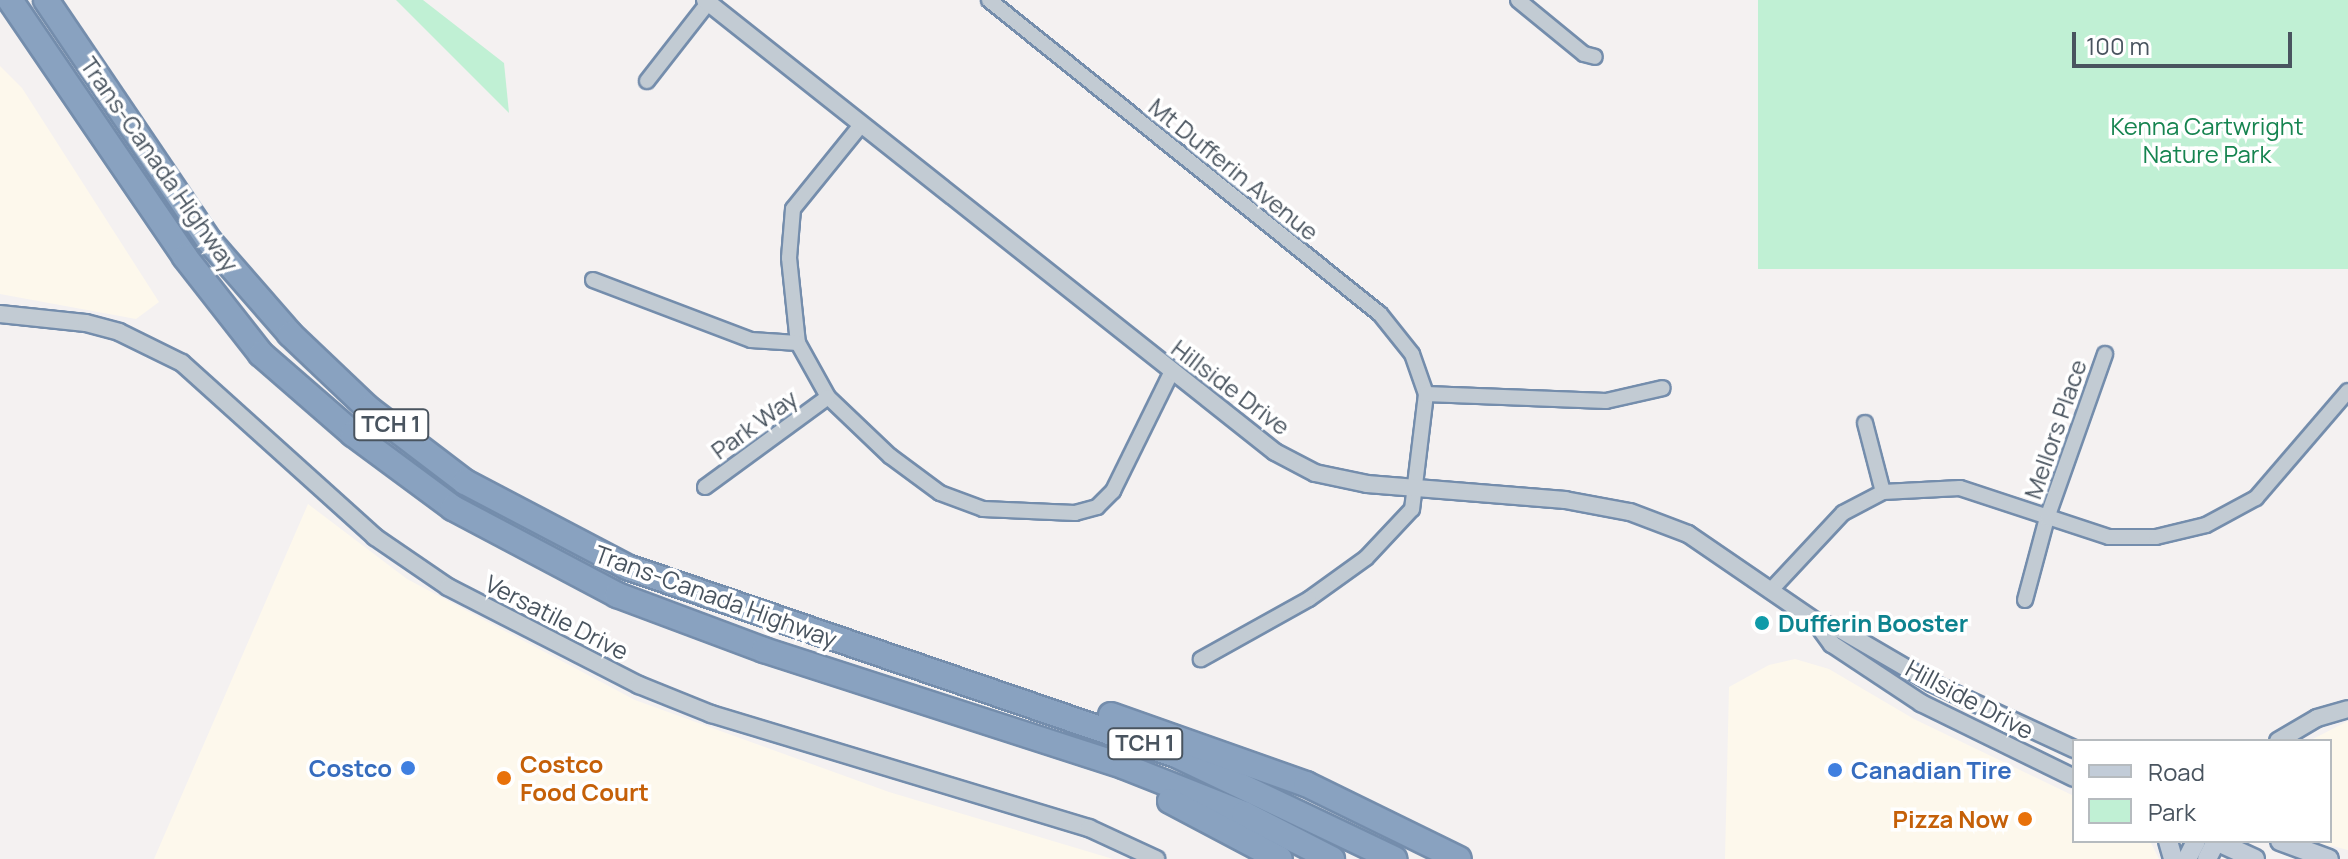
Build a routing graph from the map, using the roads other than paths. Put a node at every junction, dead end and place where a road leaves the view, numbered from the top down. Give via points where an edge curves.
1 (10, 0) edge
2 (46, 0) edge
3 (989, 0) edge
4 (1518, 0) edge
5 (706, 1) edge
6 (1595, 57) dead end
7 (647, 81) dead end
8 (861, 125) junction
9 (593, 280) dead end
10 (0, 314) edge
11 (798, 343) junction
12 (2105, 354) dead end
13 (1171, 373) junction
14 (1663, 388) dead end
15 (2348, 391) edge
16 (1426, 394) junction
17 (828, 397) junction
18 (1865, 423) dead end
19 (705, 487) dead end
20 (1415, 489) junction
21 (1883, 492) junction
22 (2047, 518) junction
23 (1771, 590) junction
24 (2025, 600) dead end
25 (1815, 621) junction
26 (1201, 659) dead end
27 (989, 690) junction
28 (2348, 709) edge
29 (2281, 739) edge
30 (1054, 743) junction
31 (2072, 748) edge
32 (2072, 777) edge
33 (2220, 843) edge
34 (2285, 843) edge
35 (1156, 859) edge
36 (1280, 859) edge
37 (1332, 859) edge
38 (1394, 859) edge
39 (1459, 859) edge
40 (2255, 859) edge
41 (2329, 859) edge

1 - 30 highway, Trans-Canada Highway / TCH 1 via 185,257 261,354 353,434 453,508 617,595 764,650
2 - 27 highway, Trans-Canada Highway / TCH 1 via 209,241 290,334 346,387 465,482 627,567
3 - 16 street, Mt Dufferin Avenue via 1380,314 1412,354
4 - 6 street via 1584,54
5 - 7 street
5 - 8 street, Hillside Drive
8 - 11 street via 793,209 789,258
8 - 13 street, Hillside Drive
9 - 11 street via 751,340
10 - 35 street, Versatile Drive via 86,323 119,332 182,363 375,537 448,587 625,679 711,714 1089,828
11 - 17 street
12 - 22 street, Mellors Place
13 - 17 street via 1113,491 1097,507 1075,513 983,509 940,493 890,456
13 - 20 street, Hillside Drive via 1275,452 1315,473
14 - 16 street via 1606,401
15 - 22 street via 2256,498 2206,525 2156,537 2109,537
16 - 20 street
17 - 19 street, Park Way
18 - 21 street
20 - 23 street, Hillside Drive via 1565,500 1630,512 1688,534
20 - 26 street via 1412,509 1366,558 1309,599
21 - 22 street via 1960,488
21 - 23 street via 1843,513
22 - 24 street, Mellors Place
23 - 25 street, Hillside Drive
25 - 31 street, Hillside Drive via 1841,630 1945,690
25 - 32 street, Hillside Drive via 1832,644 1921,703
27 - 38 highway, Trans-Canada Highway / TCH 1 via 1176,755
27 - 39 highway via 1106,713 1184,737 1336,797
28 - 29 street via 2317,718
30 - 36 highway via 1116,780 1213,821
30 - 37 highway, Trans-Canada Highway / TCH 1 via 1244,814
33 - 40 main road
34 - 41 main road

